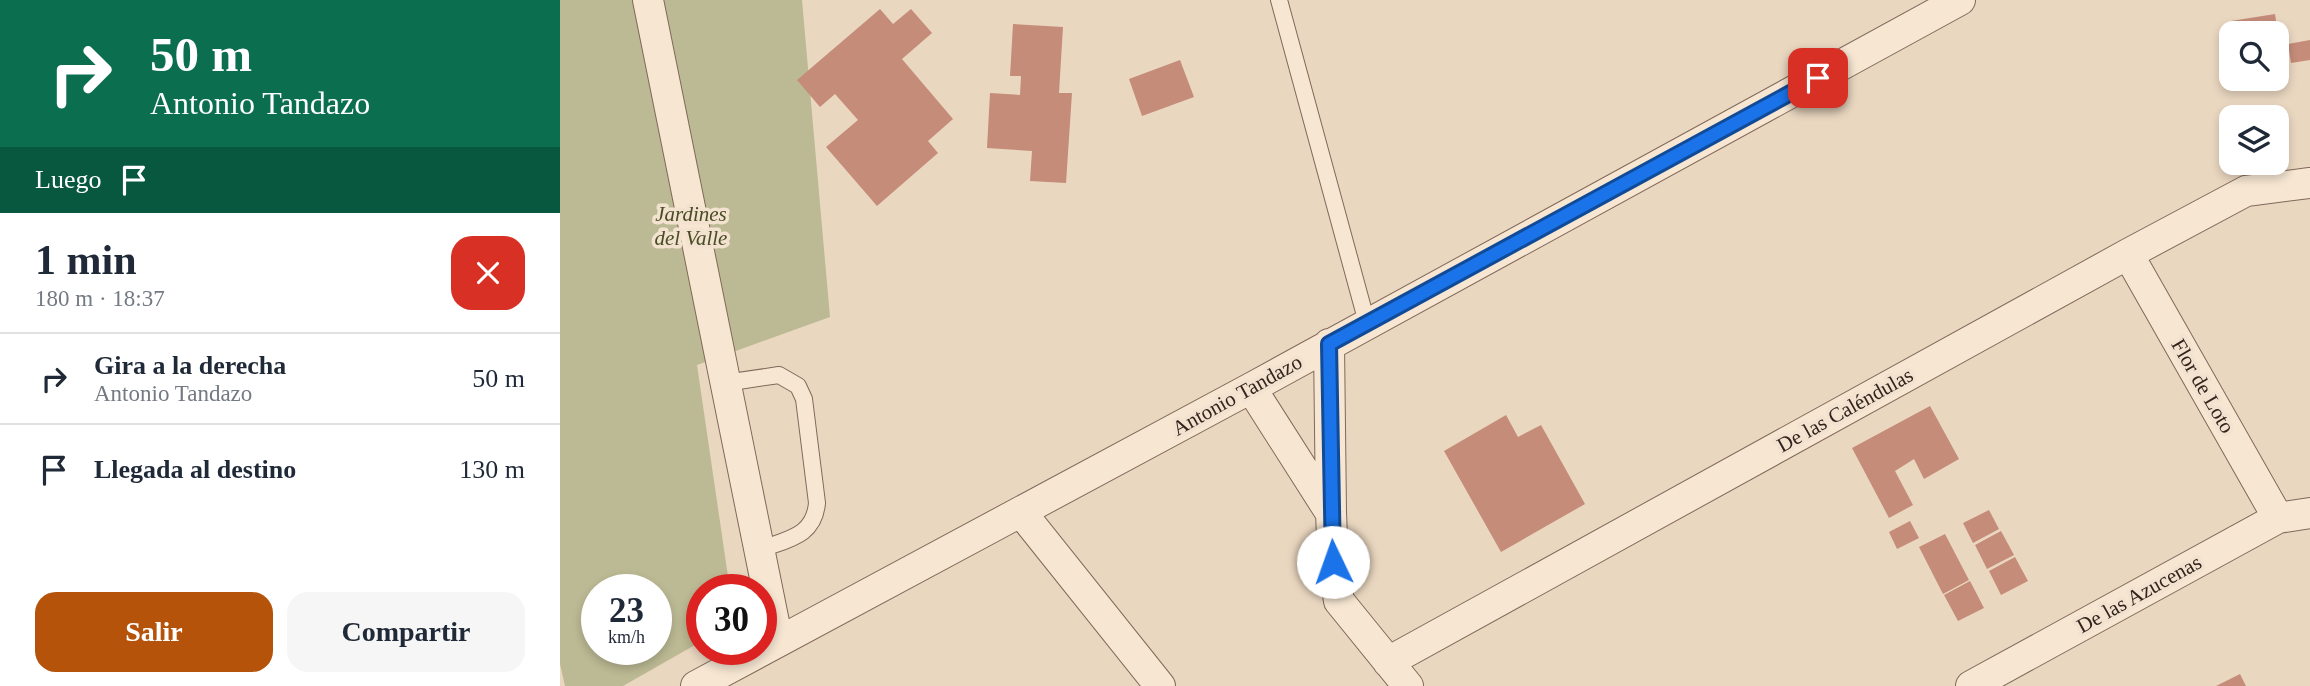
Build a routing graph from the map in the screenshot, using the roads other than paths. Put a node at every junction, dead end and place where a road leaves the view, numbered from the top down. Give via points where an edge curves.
1 (648, 0) edge
2 (1279, 0) edge
3 (1960, 0) edge
4 (2310, 183) edge
5 (2128, 254) junction
6 (1367, 324) junction
7 (1329, 344) junction
8 (725, 383) junction
9 (1251, 388) junction
10 (1021, 512) junction
11 (1331, 512) junction
12 (2310, 513) edge
13 (2278, 518) junction
14 (759, 550) junction
15 (778, 642) junction
16 (1388, 662) junction
17 (696, 686) edge
18 (1160, 686) edge
19 (1408, 686) edge
20 (1971, 686) edge

1 - 8 street
2 - 6 lane
3 - 6 street, Antonio Tandazo
4 - 5 street, De las Caléndulas via 2246,191
5 - 13 street, Flor de Loto
5 - 16 street, De las Caléndulas
6 - 7 street, Antonio Tandazo
7 - 9 street, Antonio Tandazo
7 - 11 street
8 - 14 street
8 - 14 lane via 779,375 798,386 804,399 816,516 801,534
9 - 10 street, Antonio Tandazo
9 - 11 street
10 - 15 street, Antonio Tandazo
10 - 18 street
11 - 16 street via 1339,601
12 - 13 street, De las Azucenas
13 - 20 street, De las Azucenas
14 - 15 street
15 - 17 street, Antonio Tandazo
16 - 19 street

